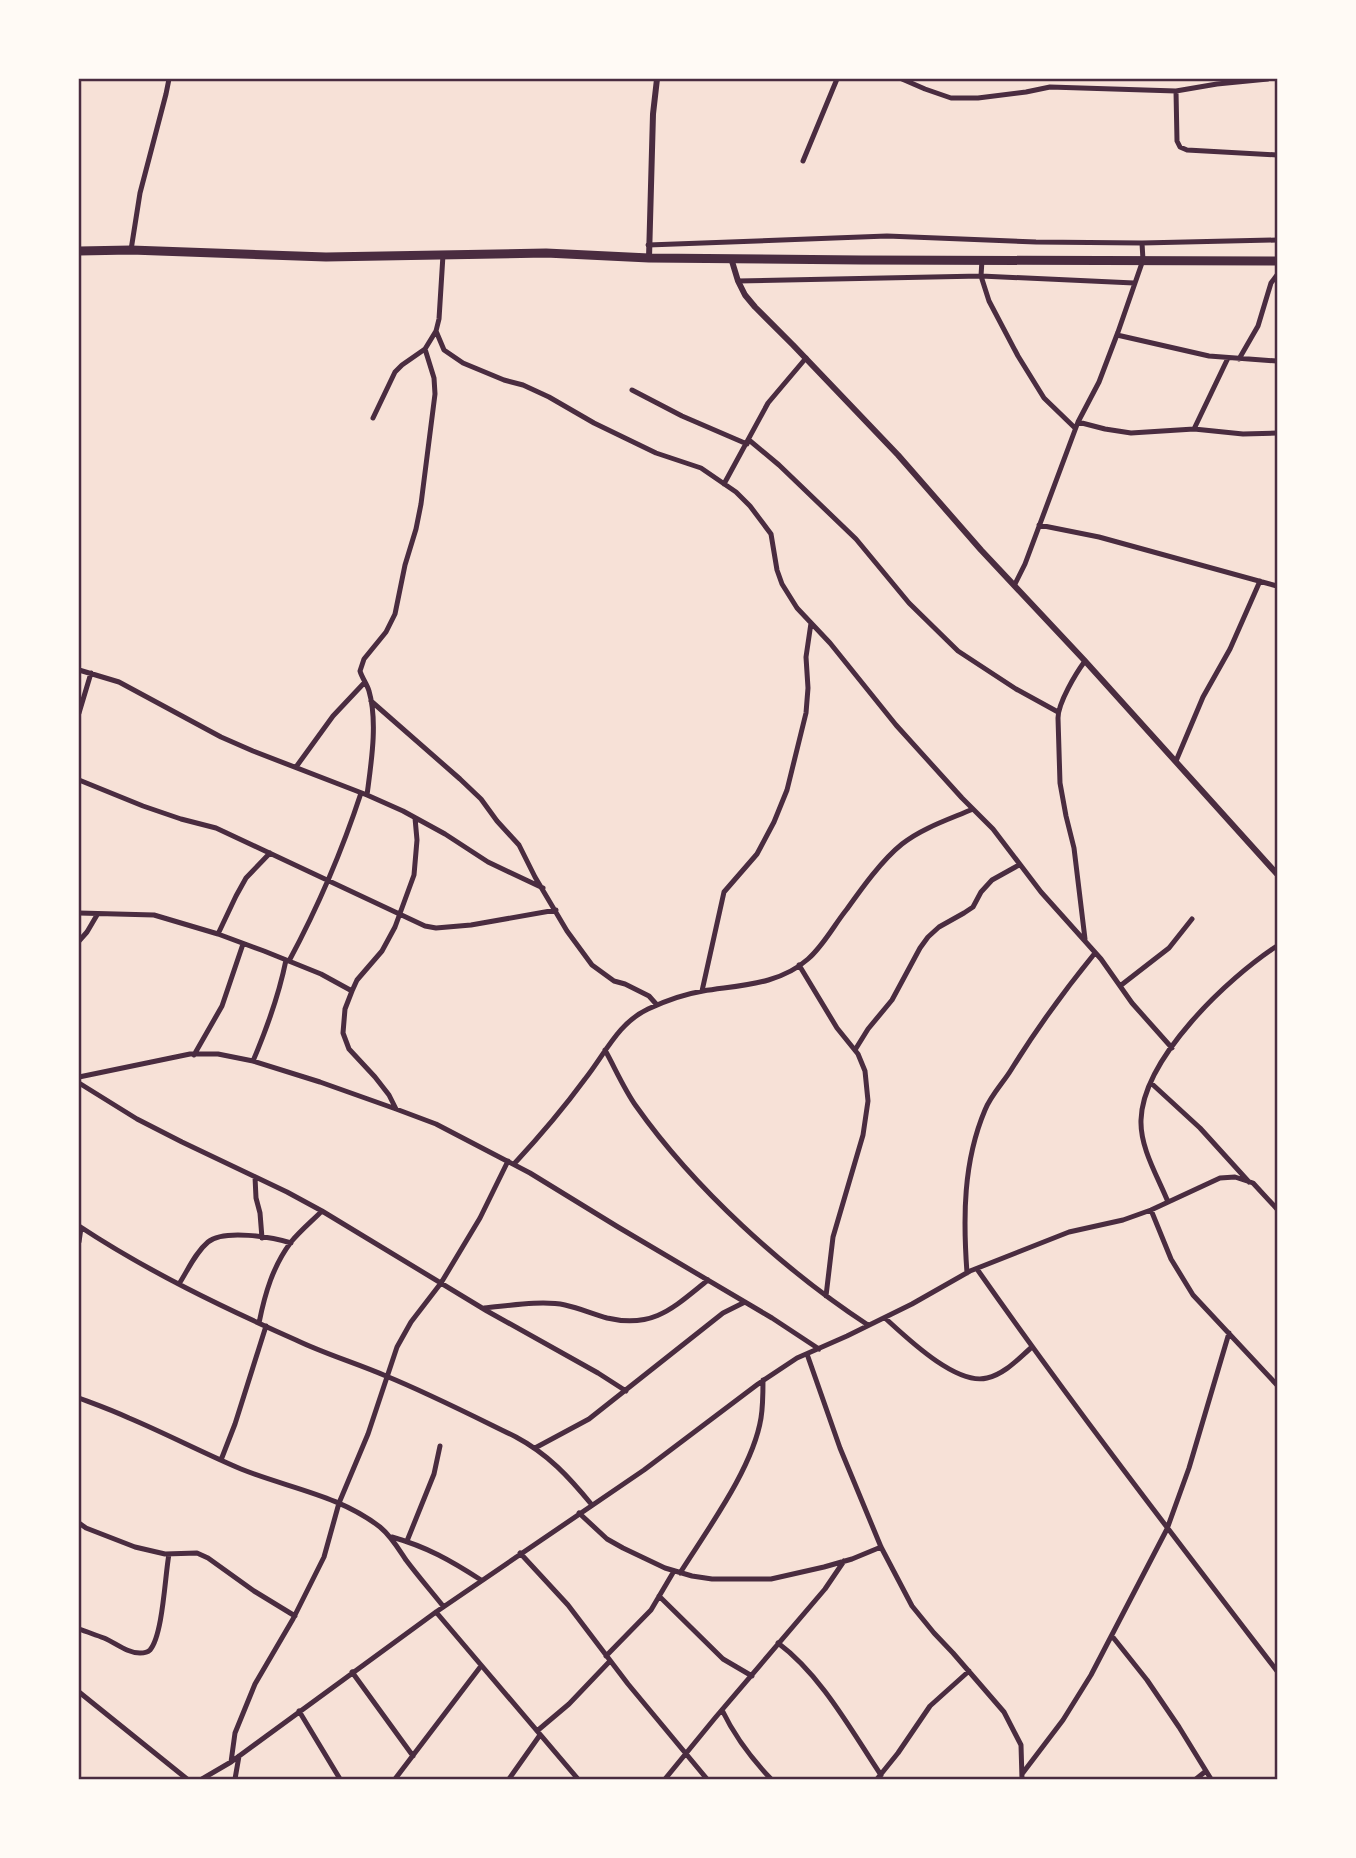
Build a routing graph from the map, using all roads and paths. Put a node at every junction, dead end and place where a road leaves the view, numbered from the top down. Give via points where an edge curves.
1 (169, 79) edge
2 (657, 79) edge
3 (837, 79) edge
4 (902, 79) edge
5 (1073, 79) edge
6 (1268, 79) edge
7 (1224, 81) edge
8 (1074, 87) junction
9 (1176, 92) junction
10 (1277, 155) edge
11 (803, 161) dead end
12 (1277, 240) edge
13 (1142, 243) junction
14 (648, 245) junction
15 (131, 250) junction
16 (79, 251) edge
17 (443, 255) junction
18 (649, 258) junction
19 (732, 258) junction
20 (982, 260) junction
21 (1143, 260) junction
22 (1277, 261) edge
23 (1277, 275) edge
24 (981, 276) junction
25 (738, 281) junction
26 (1134, 283) junction
27 (436, 331) junction
28 (1117, 335) junction
29 (425, 349) junction
30 (806, 358) junction
31 (1228, 358) junction
32 (1239, 359) junction
33 (1277, 361) edge
34 (632, 390) dead end
35 (373, 418) dead end
36 (1077, 425) junction
37 (1194, 429) junction
38 (1277, 433) edge
39 (748, 442) junction
40 (724, 484) junction
41 (1039, 525) junction
42 (1260, 581) junction
43 (1015, 584) junction
44 (1277, 586) edge
45 (811, 623) junction
46 (1085, 661) junction
47 (79, 670) edge
48 (91, 673) junction
49 (365, 682) junction
50 (371, 701) junction
51 (1058, 712) junction
52 (79, 713) edge
53 (1176, 761) junction
54 (296, 767) junction
55 (79, 780) edge
56 (364, 794) junction
57 (973, 808) junction
58 (415, 818) junction
59 (270, 853) junction
60 (1019, 865) junction
61 (1277, 874) edge
62 (327, 880) junction
63 (543, 888) junction
64 (556, 911) junction
65 (79, 914) edge
66 (400, 914) junction
67 (97, 915) junction
68 (1192, 919) dead end
69 (218, 934) junction
70 (79, 941) edge
71 (1086, 942) junction
72 (243, 944) junction
73 (1277, 946) edge
74 (1096, 953) junction
75 (287, 961) junction
76 (799, 965) junction
77 (1120, 986) junction
78 (352, 991) junction
79 (702, 991) junction
80 (657, 1005) junction
81 (1172, 1048) junction
82 (605, 1050) junction
83 (855, 1050) junction
84 (194, 1055) junction
85 (253, 1061) junction
86 (79, 1077) edge
87 (79, 1083) edge
88 (1150, 1083) junction
89 (396, 1109) junction
90 (511, 1163) junction
91 (255, 1177) junction
92 (1250, 1182) junction
93 (1168, 1202) junction
94 (1277, 1209) edge
95 (1151, 1210) junction
96 (322, 1211) junction
97 (80, 1227) edge
98 (262, 1238) junction
99 (79, 1242) edge
100 (291, 1242) junction
101 (977, 1269) junction
102 (967, 1273) junction
103 (708, 1280) junction
104 (441, 1283) junction
105 (179, 1284) junction
106 (826, 1296) junction
107 (745, 1302) junction
108 (484, 1308) junction
109 (885, 1318) junction
110 (259, 1322) junction
111 (266, 1326) junction
112 (869, 1326) junction
113 (1229, 1333) junction
114 (1032, 1347) junction
115 (819, 1349) junction
116 (807, 1354) junction
117 (387, 1376) junction
118 (763, 1380) junction
119 (1277, 1385) edge
120 (626, 1391) junction
121 (79, 1398) edge
122 (440, 1446) dead end
123 (536, 1448) junction
124 (221, 1460) junction
125 (339, 1503) junction
126 (592, 1505) junction
127 (579, 1513) junction
128 (79, 1523) edge
129 (1167, 1529) junction
130 (389, 1536) junction
131 (407, 1541) junction
132 (881, 1547) junction
133 (520, 1553) junction
134 (169, 1554) junction
135 (844, 1561) junction
136 (677, 1572) junction
137 (481, 1580) junction
138 (659, 1597) junction
139 (443, 1606) junction
140 (436, 1612) junction
141 (295, 1616) junction
142 (79, 1629) edge
143 (1112, 1636) junction
144 (778, 1643) junction
145 (608, 1658) junction
146 (481, 1666) junction
147 (969, 1671) junction
148 (1277, 1671) edge
149 (352, 1672) junction
150 (752, 1676) junction
151 (79, 1692) edge
152 (722, 1710) junction
153 (299, 1711) junction
154 (539, 1733) junction
155 (685, 1753) junction
156 (239, 1756) junction
157 (413, 1756) junction
158 (231, 1762) junction
159 (1206, 1771) junction
160 (879, 1777) edge
161 (1022, 1777) edge
162 (187, 1779) edge
163 (202, 1779) edge
164 (235, 1779) edge
165 (340, 1779) edge
166 (395, 1779) edge
167 (509, 1779) edge
168 (578, 1779) edge
169 (665, 1779) edge
170 (707, 1779) edge
171 (771, 1779) edge
172 (1196, 1779) edge
173 (1211, 1779) edge

1 - 15 street via 140,193
2 - 14 street
3 - 11 street
4 - 8 street via 951,98
5 - 8 street
6 - 7 street
7 - 9 street
8 - 9 street
9 - 10 street via 1180,147
12 - 13 street
13 - 14 street via 887,236
13 - 21 street
14 - 18 street
15 - 16 highway
15 - 17 highway via 326,257
17 - 18 highway
17 - 27 street
18 - 19 highway
19 - 20 highway
19 - 25 street
20 - 21 highway
20 - 24 street
21 - 22 highway
21 - 26 street
23 - 32 street via 1258,326
24 - 25 street
24 - 26 street
24 - 36 street via 1017,356 1044,398
25 - 30 street via 755,307
26 - 28 street
27 - 29 street
27 - 40 street via 444,350 463,363 550,397 656,453 701,468
28 - 31 street
28 - 36 street
29 - 35 street via 395,372
29 - 49 street via 435,394 421,504 395,614 361,666
30 - 39 street via 768,403
30 - 43 street
31 - 32 street
31 - 37 street
32 - 33 street
34 - 39 street
36 - 37 street via 1131,433
36 - 41 street
37 - 38 street
39 - 40 street
39 - 51 street via 779,465 856,539 909,603 958,651
40 - 45 street via 750,506 771,534 782,584
41 - 42 street
41 - 43 street
42 - 44 street
42 - 53 street
43 - 46 street
45 - 57 street
45 - 79 street via 806,713 787,790 757,854 724,892
46 - 51 street
46 - 53 street
47 - 48 street
48 - 52 street
48 - 54 street via 120,682 221,737
49 - 50 street
49 - 54 street
50 - 56 street via 371,760
50 - 63 street via 481,799 519,845
51 - 71 street via 1060,783
53 - 61 street
54 - 56 street
55 - 59 street via 216,828
56 - 58 street
56 - 62 street
57 - 60 street
57 - 76 street via 902,844 822,944
58 - 63 street via 488,862
58 - 66 street via 417,858
59 - 62 street
59 - 69 street via 246,878
60 - 71 street
60 - 83 street via 992,880 973,906 928,937 892,1000
62 - 66 street
62 - 75 street
63 - 64 street
64 - 66 street via 436,928
64 - 80 street via 592,965
65 - 67 street
66 - 78 street via 382,951
67 - 69 street via 154,915
67 - 70 street
68 - 77 street via 1168,948
69 - 72 street
71 - 74 street
72 - 75 street
72 - 84 street via 222,1006
73 - 81 street via 1230,981
74 - 77 street
74 - 102 street via 1056,1001 985,1108 965,1200
75 - 78 street
75 - 85 street
76 - 79 street via 751,985
76 - 83 street
77 - 81 street
78 - 89 street via 345,1009 345,1042
79 - 80 street
80 - 82 street via 625,1025
81 - 88 street
82 - 90 street via 542,1134
82 - 106 street via 634,1103 687,1169 753,1236
83 - 106 street via 865,1072 868,1101 863,1135 833,1237
84 - 85 street
84 - 86 street
85 - 89 street
87 - 91 street via 137,1119
88 - 92 street
88 - 93 street via 1140,1121 1142,1136
89 - 90 street
90 - 103 street
90 - 104 street
91 - 96 street
91 - 98 street
92 - 93 street via 1220,1178
92 - 94 street
93 - 95 street
95 - 101 street via 1069,1232
95 - 113 street via 1171,1259 1194,1295
96 - 100 street
96 - 104 street
97 - 99 street
97 - 105 street
98 - 100 street
98 - 105 street via 211,1240
100 - 110 street via 272,1275
101 - 102 street
101 - 114 street
102 - 109 street
103 - 107 street
103 - 108 street via 669,1311 644,1321 619,1320 563,1304
104 - 108 street
104 - 117 street via 411,1322
105 - 110 street
106 - 112 street
107 - 115 street
107 - 120 street via 723,1313
108 - 120 street
109 - 112 street
109 - 114 street via 922,1351 956,1373 977,1379 1002,1372
110 - 111 street
111 - 117 street
111 - 124 street
112 - 115 street
113 - 119 street
113 - 129 street
114 - 129 street
115 - 116 street
116 - 118 street
116 - 132 street
117 - 123 street
117 - 125 street
118 - 126 street
118 - 136 street via 761,1419 750,1455
120 - 123 street via 589,1419
121 - 124 street
122 - 131 street via 434,1474
123 - 126 street
124 - 125 street
125 - 130 street
125 - 141 street via 324,1557
126 - 127 street
127 - 133 street
127 - 136 street via 607,1539
128 - 134 street via 111,1539
129 - 143 street
129 - 148 street
130 - 131 street
130 - 139 street
131 - 137 street
132 - 135 street
132 - 147 street via 912,1606
133 - 137 street
133 - 145 street
134 - 141 street via 197,1553 208,1558
134 - 142 street via 151,1649 134,1652
135 - 136 street via 771,1579 712,1579
135 - 144 street
136 - 138 street
137 - 139 street
138 - 145 street
138 - 150 street via 723,1659
139 - 140 street
140 - 146 street
140 - 149 street
141 - 158 street via 254,1684 235,1732
143 - 159 street via 1147,1680
143 - 161 street via 1063,1720
144 - 150 street
144 - 160 street via 819,1684
145 - 154 street
145 - 155 street
146 - 154 street
146 - 157 street
147 - 160 street via 930,1706
147 - 161 street via 1004,1712 1021,1745
149 - 153 street
149 - 157 street
150 - 152 street
151 - 162 street
152 - 155 street
152 - 171 street via 747,1754
153 - 156 street
153 - 165 street
154 - 167 street
154 - 168 street
155 - 169 street
155 - 170 street
156 - 158 street
156 - 164 street
157 - 166 street
158 - 163 street
159 - 172 street
159 - 173 street

